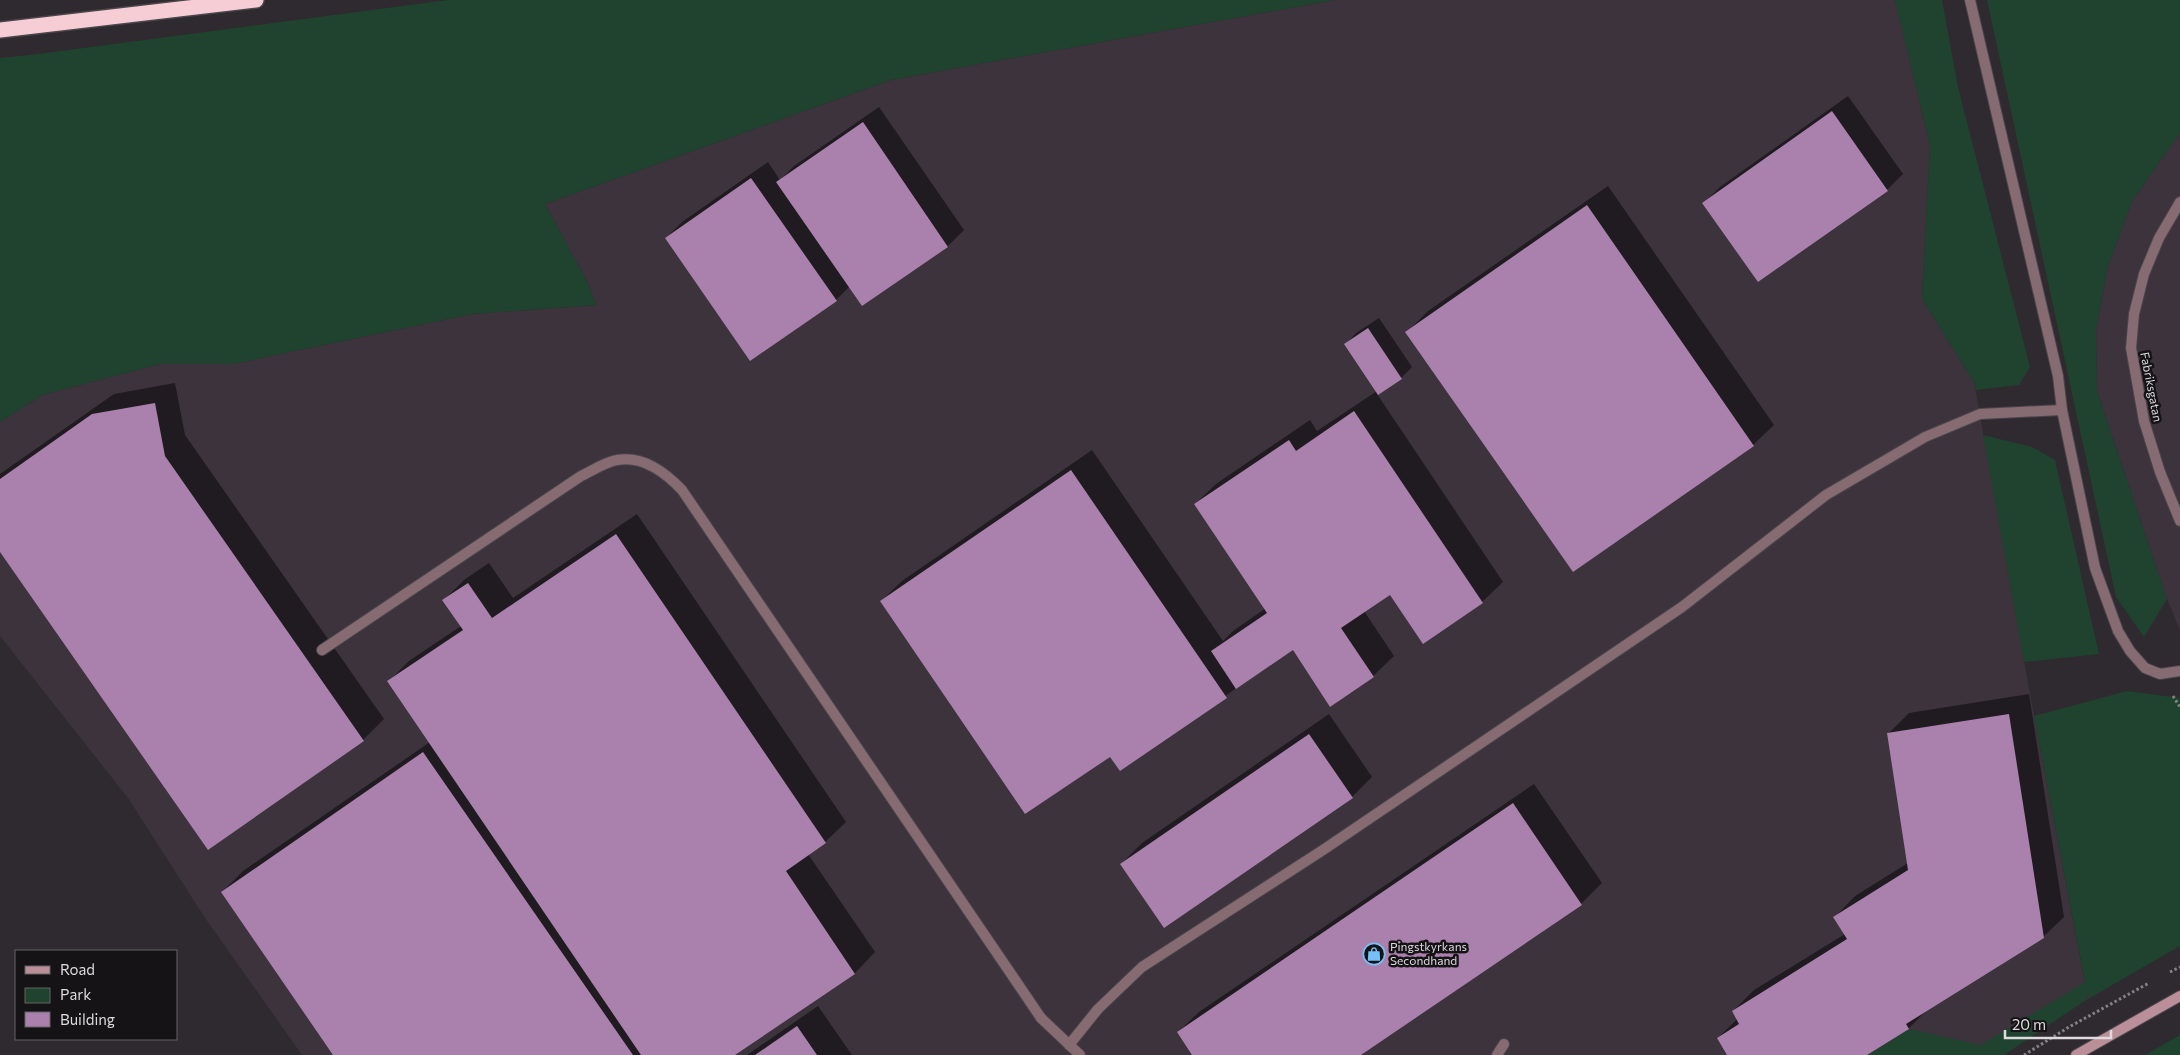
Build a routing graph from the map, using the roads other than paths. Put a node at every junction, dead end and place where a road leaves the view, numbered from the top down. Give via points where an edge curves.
1 (256, 0) edge
2 (1970, 0) edge
3 (0, 30) edge
4 (2180, 202) edge
5 (2062, 410) junction
6 (2180, 521) edge
7 (322, 650) dead end
8 (2180, 671) edge
9 (2180, 996) edge
10 (1504, 1044) dead end
11 (1069, 1045) junction
12 (1080, 1055) edge
13 (1497, 1055) edge
14 (2076, 1055) edge

1 - 3 highway
2 - 5 street via 2058,376
4 - 6 street, Fabriksgatan via 2159,238 2144,274 2134,314 2131,348 2144,421
5 - 8 street via 2094,568 2118,631 2145,668 2160,674
5 - 11 street via 1980,414 1925,437 1826,495 1682,607 1339,839 1142,967 1098,1009
7 - 11 street via 581,476 618,460 639,461 656,468 682,490 1041,1018
9 - 14 street
10 - 13 street
11 - 12 street

